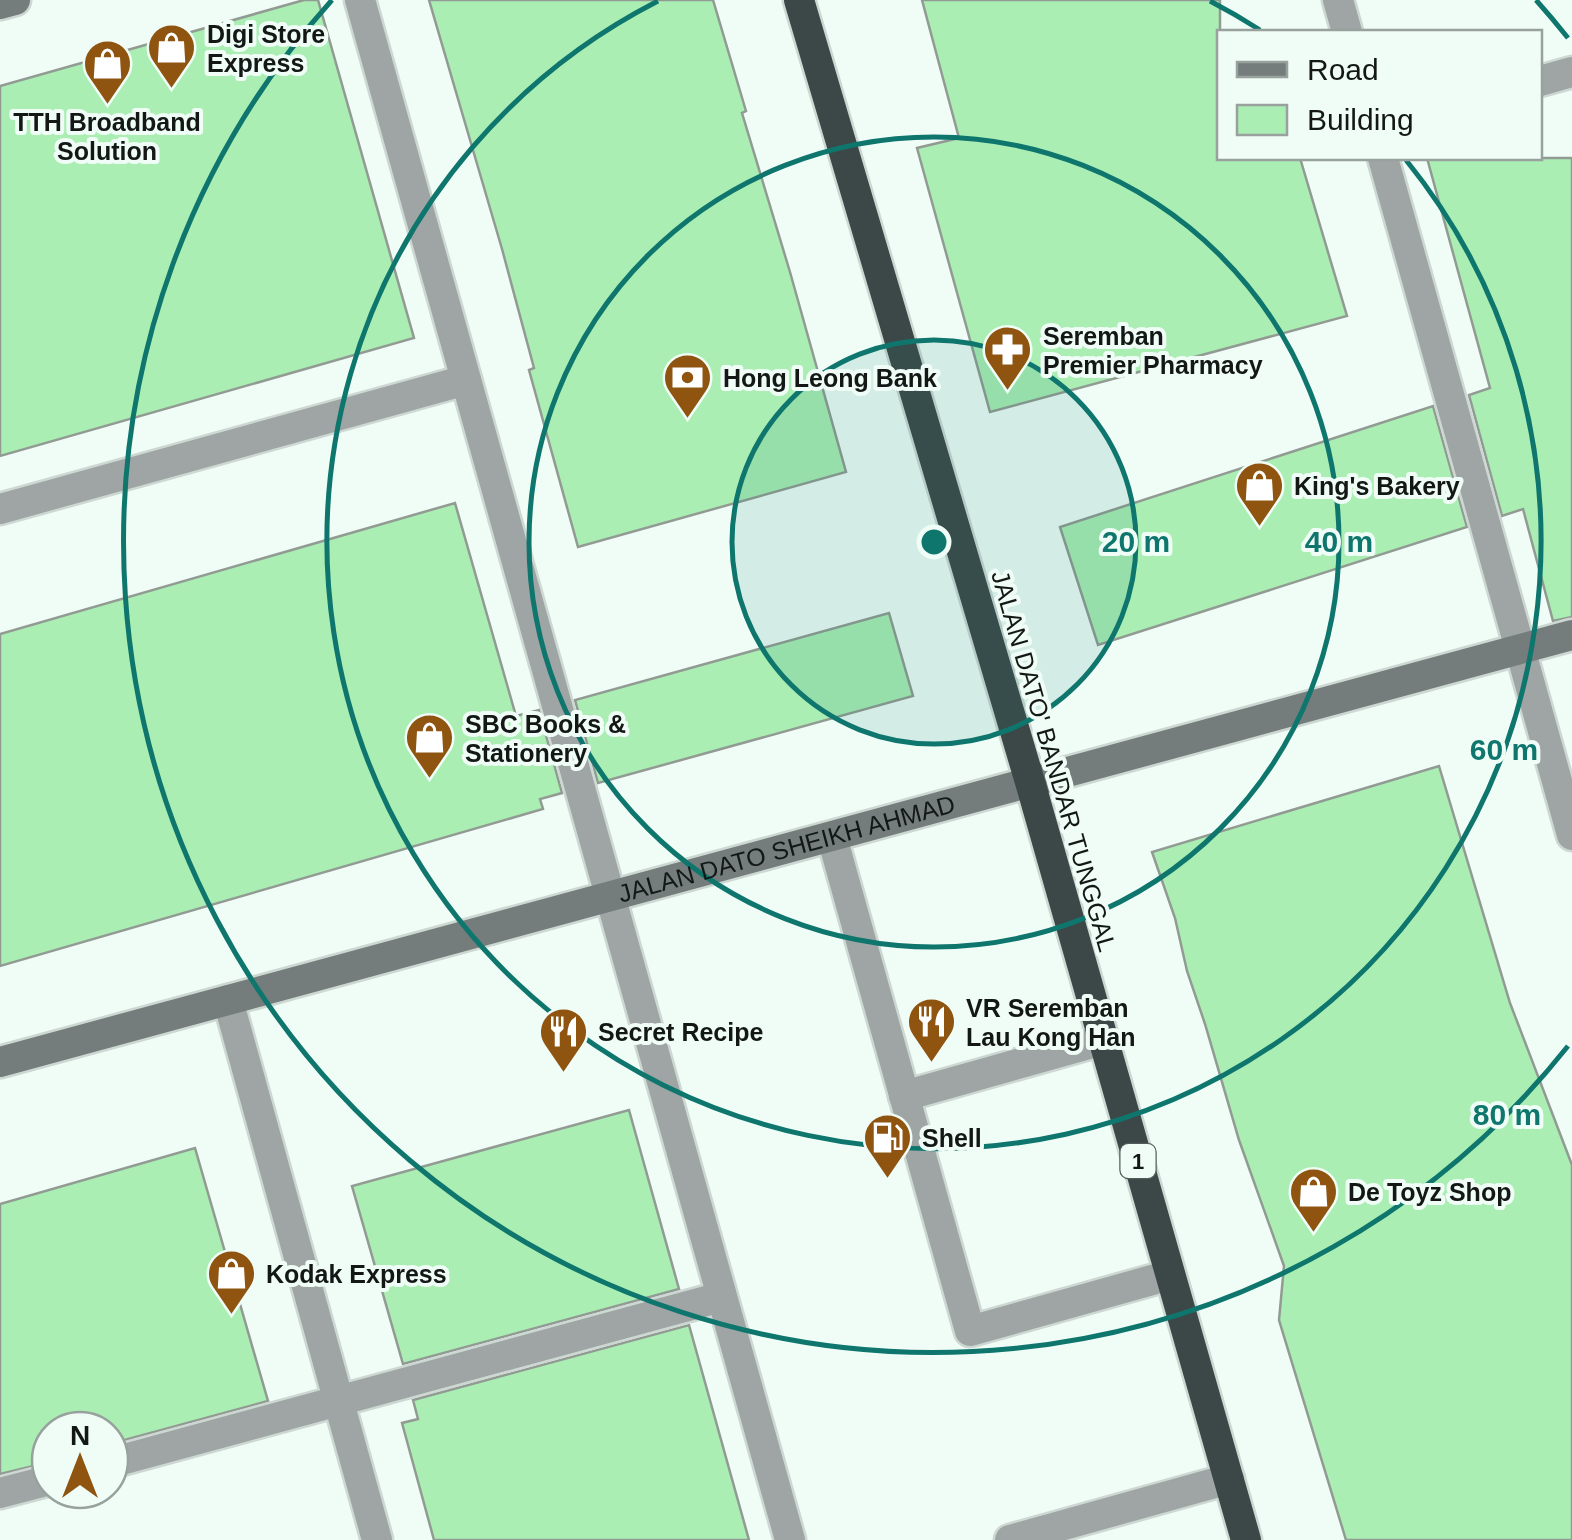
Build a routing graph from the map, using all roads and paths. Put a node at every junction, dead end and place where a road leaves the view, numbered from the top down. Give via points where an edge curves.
1 (15, 0) edge
2 (360, 0) edge
3 (799, 0) edge
4 (1338, 0) edge
5 (0, 4) edge
6 (1346, 30) edge
7 (1572, 72) edge
8 (1542, 81) edge
9 (1383, 160) edge
10 (466, 380) junction
11 (0, 509) edge
12 (1572, 634) edge
13 (1520, 649) junction
14 (1030, 782) junction
15 (1572, 835) edge
16 (832, 837) junction
17 (610, 897) junction
18 (228, 1000) junction
19 (1103, 1040) junction
20 (0, 1062) edge
21 (904, 1096) junction
22 (1170, 1276) junction
23 (721, 1297) junction
24 (339, 1401) junction
25 (130, 1458) edge
26 (1229, 1479) junction
27 (30, 1485) edge
28 (0, 1493) edge
29 (377, 1540) edge
30 (790, 1540) edge
31 (1010, 1540) edge
32 (1246, 1540) edge

1 - 5 main road
2 - 10 street
3 - 14 highway, JALAN DATO' BANDAR TUNGGAL / 1
4 - 6 street
7 - 8 street
9 - 13 street
10 - 11 street
10 - 17 street
12 - 13 main road, JALAN DATO SHEIKH AHMAD
13 - 14 main road, JALAN DATO SHEIKH AHMAD
13 - 15 street
14 - 16 main road, JALAN DATO SHEIKH AHMAD
14 - 19 highway, JALAN DATO' BANDAR TUNGGAL / 1
16 - 17 main road, JALAN DATO SHEIKH AHMAD
16 - 21 street
17 - 18 main road, JALAN DATO SHEIKH AHMAD
17 - 23 street
18 - 20 main road, JALAN DATO SHEIKH AHMAD
18 - 24 street
19 - 21 street
19 - 22 highway, JALAN DATO' BANDAR TUNGGAL / 1
21 - 22 street via 970,1332
22 - 26 highway, JALAN DATO' BANDAR TUNGGAL / 1
23 - 24 street
23 - 30 street
24 - 25 street
24 - 29 street
26 - 31 street
26 - 32 highway, JALAN DATO' BANDAR TUNGGAL / 1
27 - 28 street

